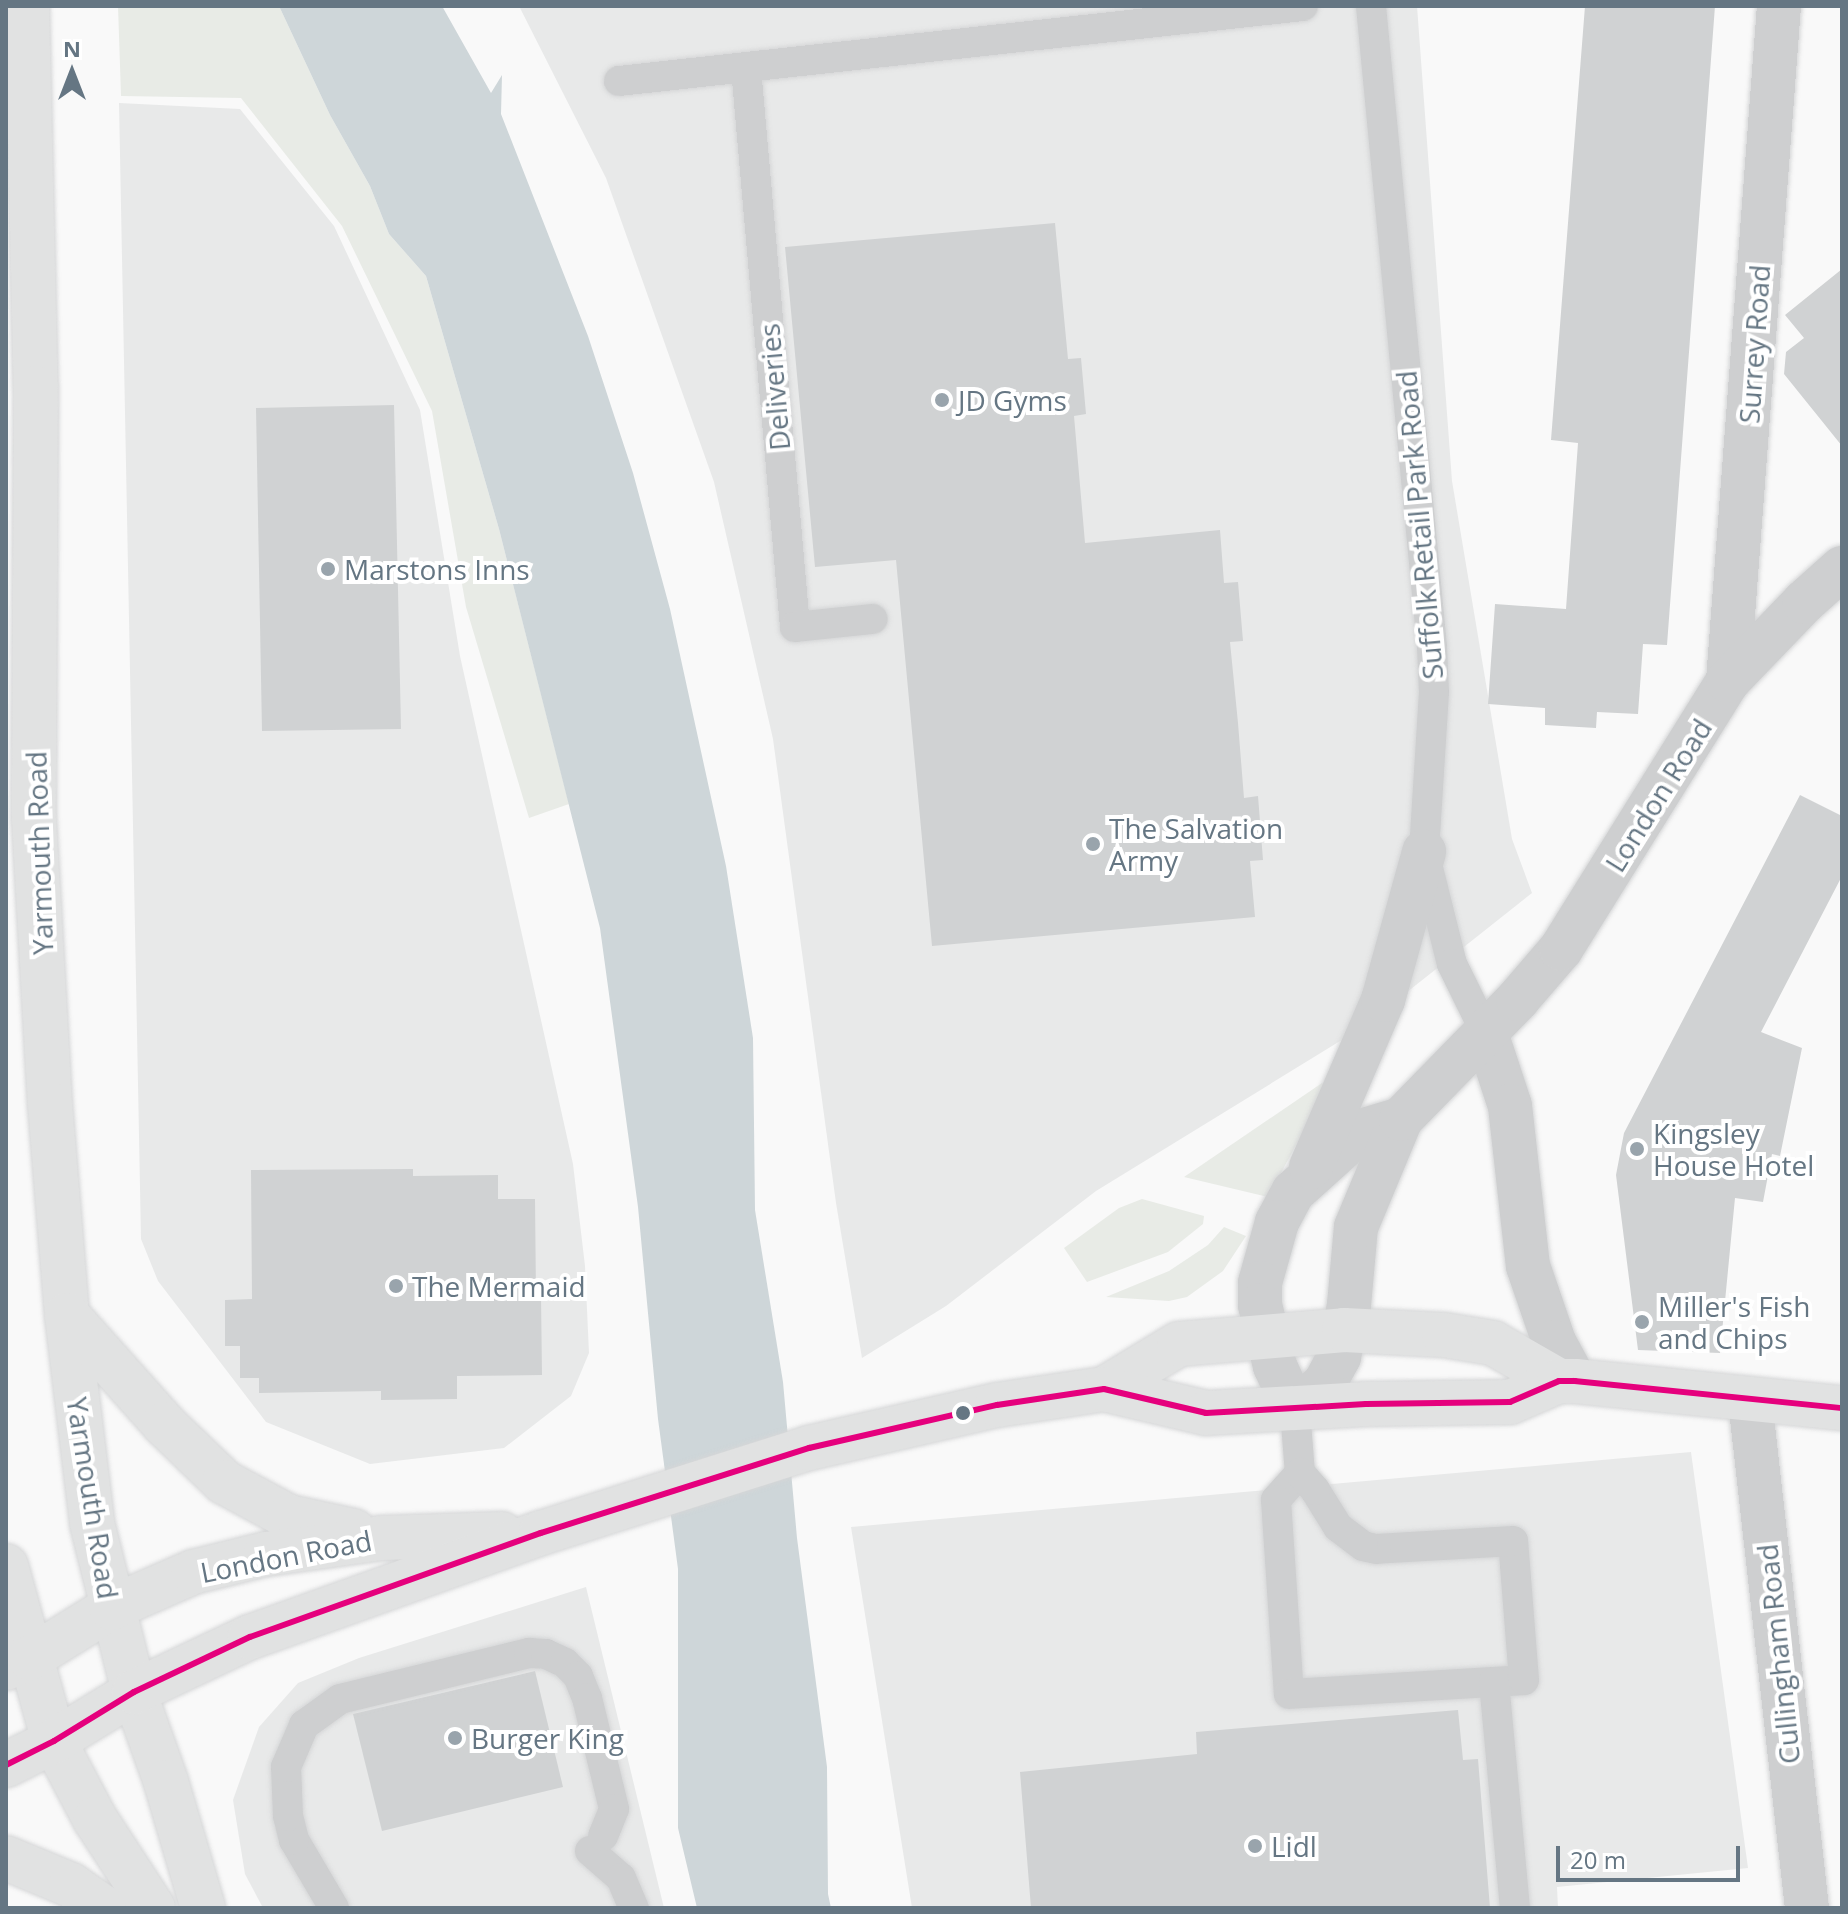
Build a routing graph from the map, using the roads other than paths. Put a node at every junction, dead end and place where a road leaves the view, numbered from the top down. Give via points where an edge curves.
1 (27, 6) edge
2 (1303, 6) edge
3 (1371, 6) edge
4 (1779, 6) edge
5 (746, 68) junction
6 (619, 81) dead end
7 (1842, 568) edge
8 (873, 619) dead end
9 (1728, 681) junction
10 (34, 819) junction
11 (1424, 852) junction
12 (6, 863) edge
13 (1486, 1033) junction
14 (1401, 1119) junction
15 (1305, 1180) junction
16 (67, 1315) junction
17 (1344, 1330) junction
18 (1265, 1334) junction
19 (1567, 1381) junction
20 (1104, 1389) junction
21 (1750, 1400) junction
22 (1842, 1408) edge
23 (1295, 1410) junction
24 (1300, 1473) junction
25 (541, 1533) junction
26 (382, 1538) junction
27 (6, 1566) edge
28 (111, 1608) junction
29 (18, 1663) edge
30 (1494, 1682) junction
31 (134, 1692) junction
32 (54, 1741) junction
33 (6, 1765) edge
34 (6, 1858) edge
35 (104, 1908) edge
36 (153, 1908) edge
37 (203, 1908) edge
38 (334, 1908) edge
39 (634, 1908) edge
40 (1515, 1908) edge
41 (1807, 1908) edge

1 - 10 main road, Yarmouth Road via 36,404
2 - 5 lane
3 - 11 lane, Suffolk Retail Park Road via 1432,647
4 - 9 street, Surrey Road
5 - 6 lane
5 - 8 lane, Deliveries via 795,627
7 - 9 street, London Road
9 - 13 street, London Road via 1561,949
10 - 12 main road
10 - 16 main road, Yarmouth Road
11 - 13 lane, Suffolk Retail Park Road via 1452,964
11 - 15 street via 1383,1000
13 - 14 street, London Road
13 - 19 street via 1510,1106 1528,1266
14 - 15 street, London Road via 1361,1131
14 - 17 street, London Road via 1356,1227
15 - 18 street, London Road via 1277,1222 1265,1259 1260,1283
16 - 26 main road via 224,1482 289,1517
16 - 28 main road, Yarmouth Road via 92,1523
17 - 18 main road
17 - 19 main road via 1493,1343
17 - 23 street, London Road via 1339,1357 1325,1383
18 - 20 main road, London Road via 1179,1344
18 - 23 street, London Road
19 - 21 main road
19 - 23 main road via 1510,1402
20 - 23 main road, London Road via 1206,1413
20 - 25 main road, London Road via 997,1405 809,1448
21 - 22 main road
21 - 41 street, Cullingham Road
23 - 24 lane
24 - 30 lane via 1338,1527 1363,1546 1513,1541 1524,1680
24 - 30 lane via 1276,1500 1289,1694
25 - 26 main road, London Road
25 - 31 main road, London Road via 250,1637
26 - 28 main road, London Road via 266,1554 193,1572
27 - 29 main road
28 - 29 main road, London Road
28 - 31 main road, Yarmouth Road
29 - 32 main road
30 - 40 lane
31 - 32 main road, London Road
31 - 37 main road, Yarmouth Road
32 - 33 main road, London Road
32 - 36 main road via 95,1819
34 - 35 main road via 71,1885
38 - 39 lane via 294,1840 288,1816 286,1767 304,1725 340,1699 529,1653 546,1654 578,1676 614,1809 597,1844

